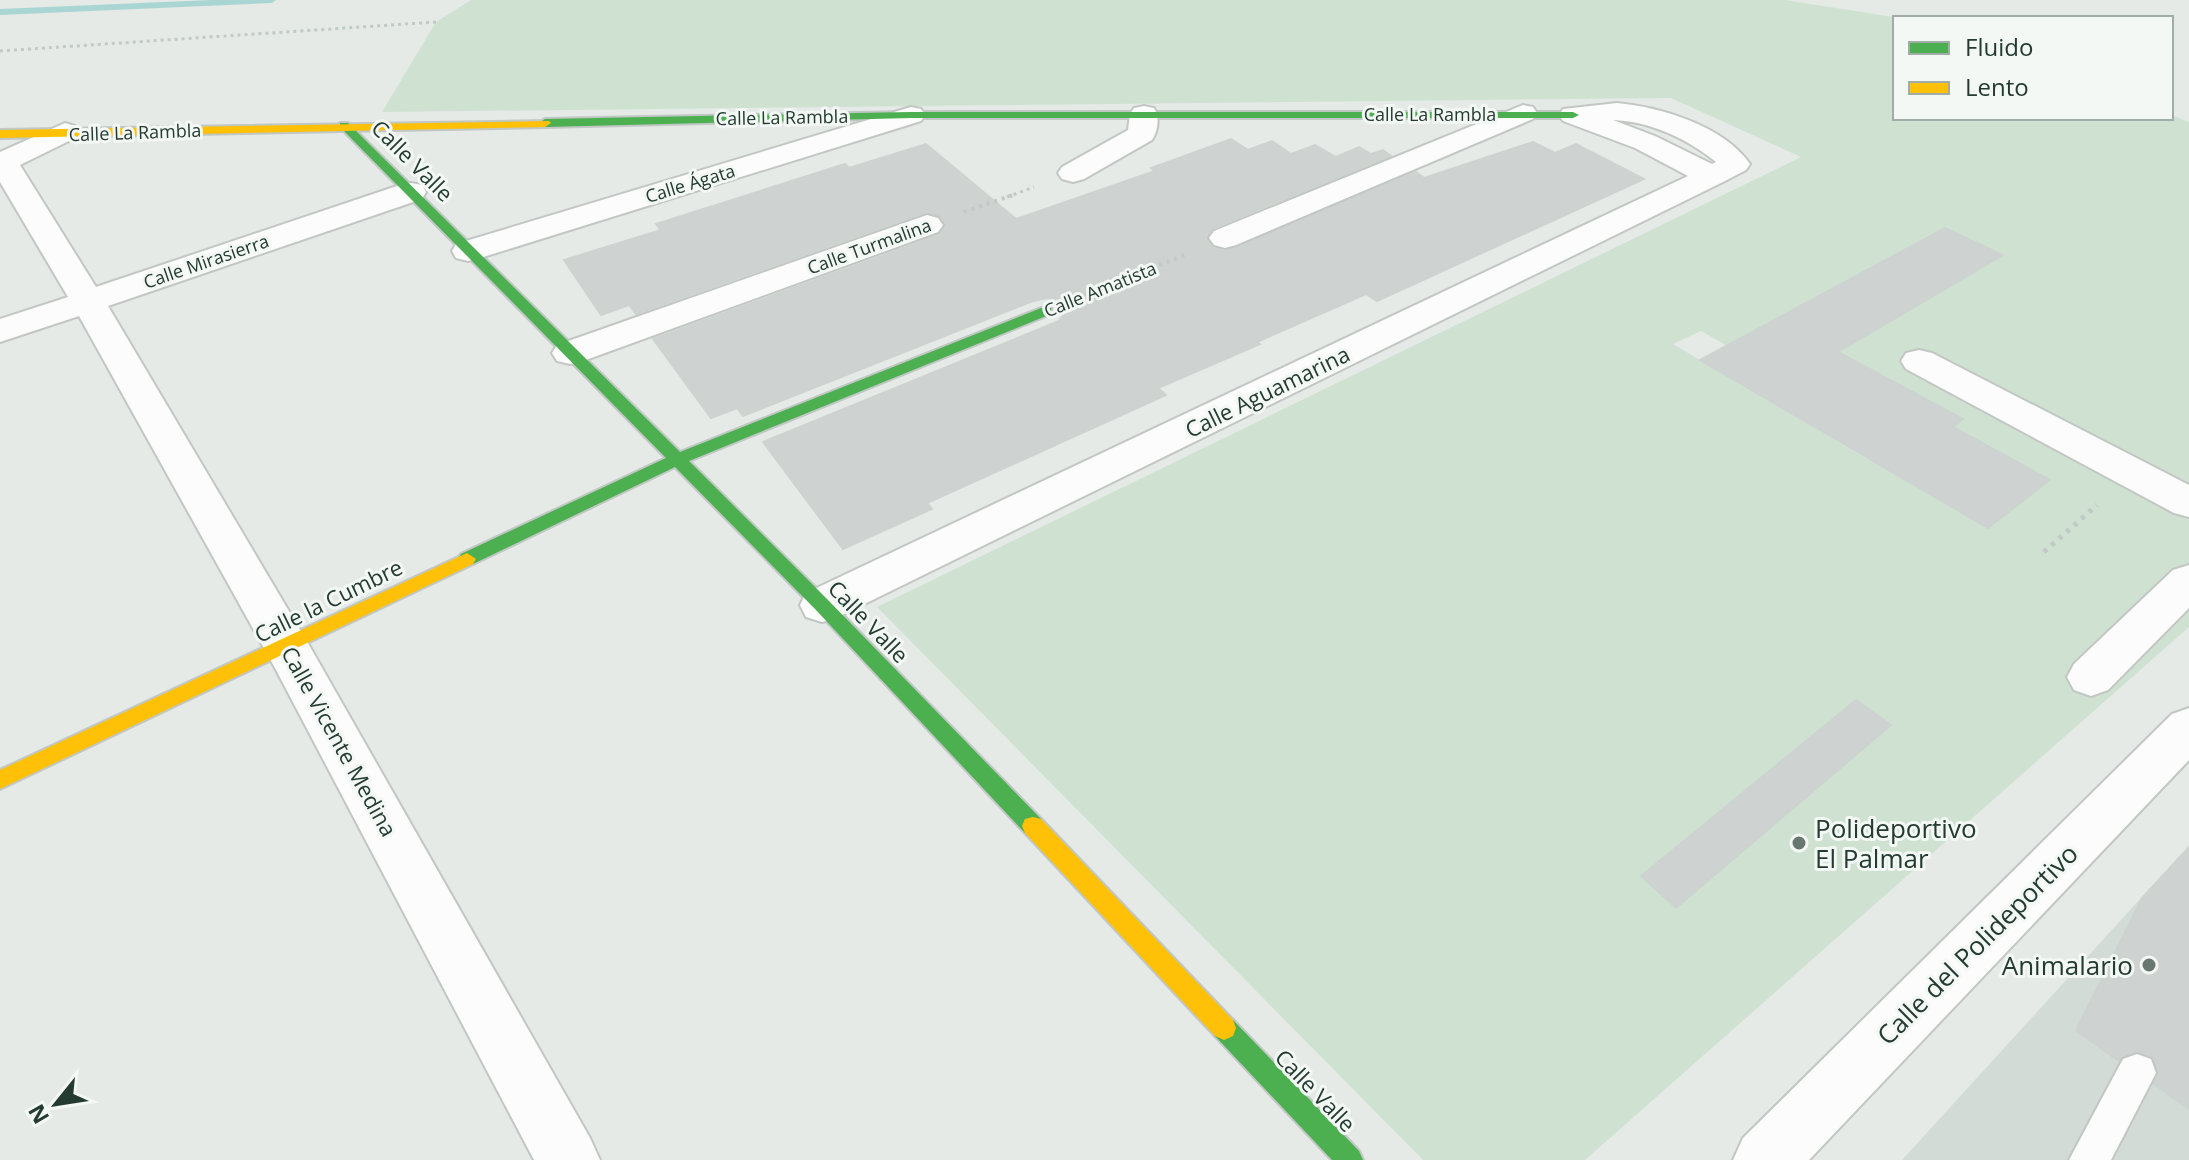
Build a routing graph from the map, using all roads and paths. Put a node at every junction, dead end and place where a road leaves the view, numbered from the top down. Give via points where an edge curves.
1 (436, 22) dead end
2 (0, 51) edge
3 (1523, 113) junction
4 (1144, 114) junction
5 (911, 115) junction
6 (1573, 115) joint
7 (344, 125) junction
8 (65, 132) joint
9 (1, 153) edge
10 (1073, 173) joint
11 (1712, 176) joint
12 (411, 192) junction
13 (927, 225) joint
14 (1225, 238) joint
15 (468, 251) junction
16 (89, 300) junction
17 (1046, 311) joint
18 (0, 331) edge
19 (570, 353) junction
20 (1919, 361) dead end
21 (676, 460) junction
22 (2133, 474) junction
23 (2189, 503) edge
24 (2044, 552) dead end
25 (2189, 581) edge
26 (822, 605) junction
27 (288, 646) junction
28 (2091, 677) dead end
29 (2189, 728) edge
30 (0, 780) edge
31 (2137, 1073) dead end
32 (568, 1160) edge
33 (1350, 1160) edge
34 (1765, 1160) edge
35 (2089, 1160) edge

1 - 2 path
3 - 4 street, Calle La Rambla
3 - 6 street, Calle La Rambla
3 - 14 street
4 - 5 street, Calle La Rambla
4 - 10 street via 1142,134
5 - 7 street, Calle La Rambla
5 - 15 street, Calle Ágata
6 - 11 street, Calle La Rambla via 1621,112 1674,126 1720,147 1735,164
7 - 8 street, Calle La Rambla
7 - 12 street, Calle Valle
8 - 9 street, Calle La Rambla
9 - 16 street, Calle Vicente Medina
10 - 13 path, Calle Turmalina
11 - 26 street, Calle Aguamarina
12 - 15 street, Calle Valle
12 - 16 street, Calle Mirasierra
13 - 19 street, Calle Turmalina
14 - 17 path, Calle Amatista
15 - 19 street, Calle Valle
16 - 18 street, Calle Mirasierra
16 - 27 street, Calle Vicente Medina
17 - 21 street, Calle Amatista
19 - 21 street, Calle Valle
20 - 22 street
21 - 26 street, Calle Valle
21 - 27 street, Calle la Cumbre
22 - 23 street
22 - 24 path
25 - 28 street
26 - 33 street, Calle Valle
27 - 30 street, Calle la Cumbre
27 - 32 street, Calle Vicente Medina
29 - 34 street, Calle del Polideportivo
31 - 35 lane

